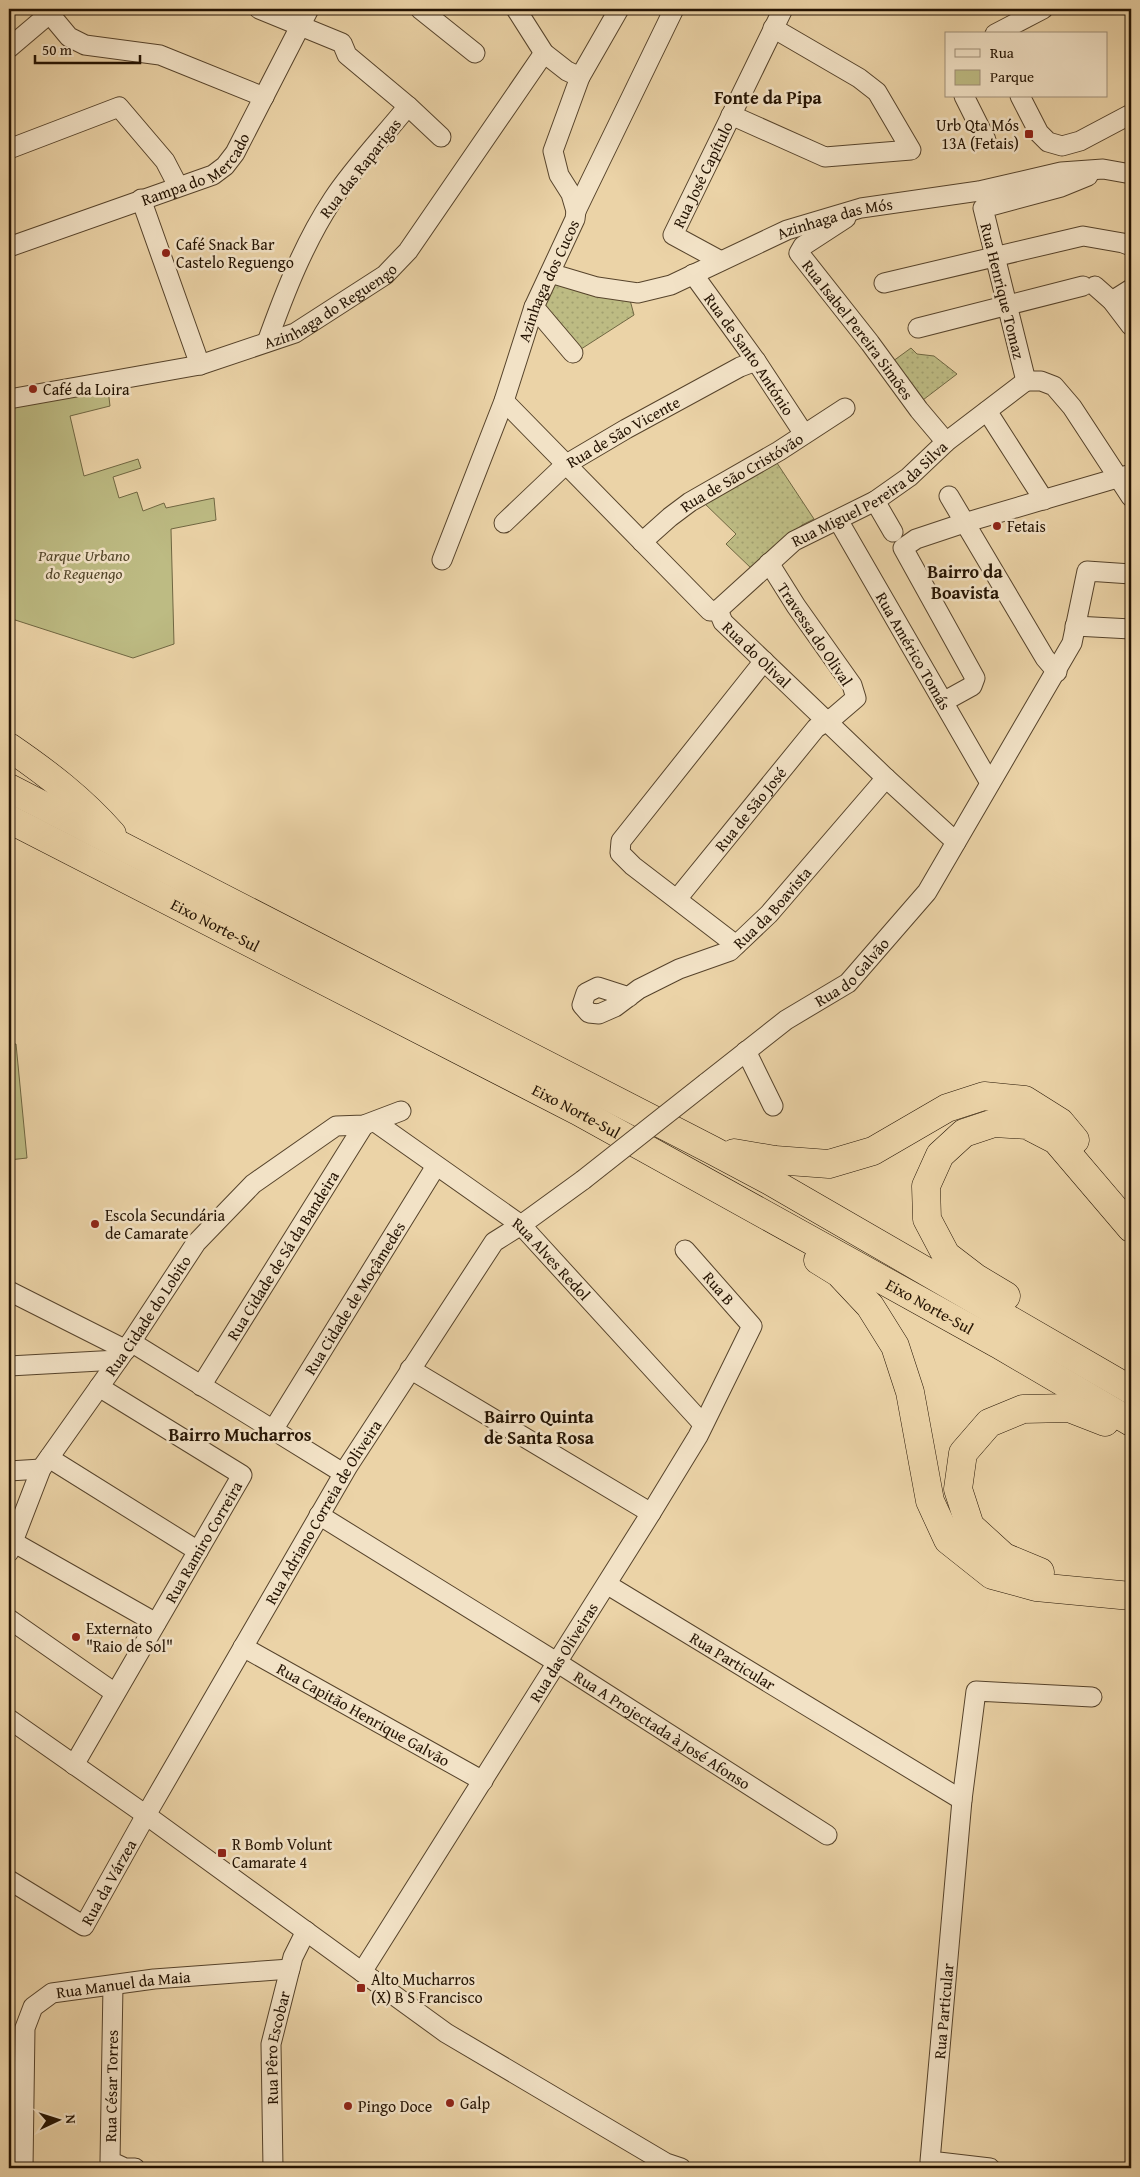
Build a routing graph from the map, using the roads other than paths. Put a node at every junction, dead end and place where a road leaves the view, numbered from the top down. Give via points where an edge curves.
1 (259, 9) edge
2 (309, 9) edge
3 (420, 9) edge
4 (516, 9) edge
5 (619, 9) edge
6 (674, 9) edge
7 (783, 9) edge
8 (1043, 9) edge
9 (52, 11) edge
10 (300, 26) junction
11 (773, 28) junction
12 (999, 32) edge
13 (9, 48) edge
14 (476, 53) dead end
15 (544, 53) junction
16 (580, 77) junction
17 (264, 97) junction
18 (965, 98) edge
19 (1021, 98) edge
20 (408, 106) junction
21 (1131, 114) edge
22 (731, 115) junction
23 (441, 137) dead end
24 (986, 140) dead end
25 (9, 148) edge
26 (1103, 169) junction
27 (1131, 174) edge
28 (178, 186) junction
29 (141, 199) junction
30 (861, 208) junction
31 (576, 211) junction
32 (1131, 246) edge
33 (9, 247) edge
34 (994, 257) junction
35 (721, 261) junction
36 (550, 273) junction
37 (693, 274) junction
38 (884, 284) dead end
39 (1131, 289) edge
40 (1112, 301) junction
41 (534, 307) junction
42 (1007, 307) junction
43 (1131, 326) edge
44 (918, 328) dead end
45 (267, 342) junction
46 (573, 353) dead end
47 (756, 361) junction
48 (200, 365) junction
49 (1026, 381) junction
50 (9, 399) edge
51 (504, 401) junction
52 (845, 408) dead end
53 (986, 411) junction
54 (804, 434) junction
55 (946, 442) junction
56 (566, 465) junction
57 (1125, 476) edge
58 (949, 496) dead end
59 (1131, 497) edge
60 (1044, 500) junction
61 (875, 501) junction
62 (838, 520) junction
63 (504, 523) dead end
64 (964, 523) junction
65 (893, 532) dead end
66 (642, 542) junction
67 (442, 560) dead end
68 (769, 563) junction
69 (1131, 574) edge
70 (718, 610) junction
71 (1076, 626) junction
72 (1131, 629) edge
73 (764, 661) junction
74 (1057, 672) junction
75 (943, 702) junction
76 (825, 721) junction
77 (9, 747) edge
78 (886, 778) junction
79 (990, 783) junction
80 (9, 788) edge
81 (14, 824) edge
82 (956, 842) junction
83 (123, 846) junction
84 (677, 899) junction
85 (736, 945) junction
86 (629, 997) dead end
87 (746, 1051) junction
88 (773, 1106) dead end
89 (401, 1111) dead end
90 (369, 1123) junction
91 (712, 1150) junction
92 (436, 1166) junction
93 (1131, 1205) edge
94 (755, 1209) junction
95 (522, 1225) junction
96 (1131, 1228) edge
97 (685, 1250) dead end
98 (9, 1291) edge
99 (752, 1326) joint
100 (125, 1351) junction
101 (9, 1366) edge
102 (410, 1369) junction
103 (1131, 1372) edge
104 (201, 1386) junction
105 (100, 1387) junction
106 (1131, 1390) edge
107 (1131, 1422) edge
108 (703, 1424) junction
109 (273, 1430) junction
110 (1131, 1432) edge
111 (45, 1464) junction
112 (9, 1471) edge
113 (343, 1474) junction
114 (651, 1514) junction
115 (319, 1515) junction
116 (11, 1547) edge
117 (198, 1551) junction
118 (1131, 1580) edge
119 (608, 1584) junction
120 (1131, 1596) edge
121 (9, 1619) edge
122 (156, 1623) junction
123 (243, 1646) junction
124 (558, 1663) junction
125 (115, 1693) junction
126 (1092, 1697) dead end
127 (9, 1719) edge
128 (74, 1765) junction
129 (483, 1781) junction
130 (962, 1800) junction
131 (146, 1815) junction
132 (827, 1835) dead end
133 (9, 1880) edge
134 (306, 1931) junction
135 (290, 1969) junction
136 (362, 1972) junction
137 (113, 1985) junction
138 (23, 2168) edge
139 (135, 2168) edge
140 (273, 2168) edge
141 (681, 2168) edge
142 (990, 2168) edge

1 - 10 street, Rua das Raparigas
2 - 10 street, Rampa do Mercado
3 - 14 street
4 - 15 street
5 - 16 street, Azinhaga dos Cucos
6 - 31 street
7 - 11 street, Rua José Capítulo
8 - 12 street
9 - 13 street
9 - 17 street via 69,37 85,45 160,55
10 - 17 street, Rampa do Mercado
10 - 20 street, Rua das Raparigas via 342,43 347,55
11 - 22 street, Rua José Capítulo
11 - 22 street via 877,92 911,150 825,157
15 - 16 street
15 - 45 street, Azinhaga do Reguengo via 408,251 384,275 295,333
16 - 31 street, Azinhaga dos Cucos via 553,151 559,175 571,194
17 - 28 street, Rampa do Mercado via 225,166 212,175
18 - 24 street
19 - 21 street via 1039,133 1048,142 1062,146 1080,141
20 - 23 street, Rua das Raparigas
20 - 45 street, Rua das Raparigas via 334,197 309,239
22 - 35 street, Rua José Capítulo via 673,235
25 - 28 street via 118,108 165,161
26 - 27 street, Azinhaga das Mós
26 - 30 street, Azinhaga das Mós via 1060,172 979,191
26 - 34 street, Rua Henrique Tomaz via 1061,187 983,208
28 - 29 street, Rampa do Mercado
29 - 33 street, Rampa do Mercado
29 - 48 street
30 - 35 street, Azinhaga das Mós via 787,230
30 - 55 street, Rua Isabel Pereira Simões via 803,246 799,253
31 - 36 street, Azinhaga dos Cucos
32 - 34 street via 1083,236
34 - 38 street
34 - 42 street, Rua Henrique Tomaz
35 - 37 street, Azinhaga das Mós
36 - 37 street, Azinhaga das Mós via 597,287 638,293 671,285
36 - 41 street, Azinhaga dos Cucos
37 - 47 street, Rua de Santo António
39 - 40 street
40 - 42 street via 1089,286
40 - 43 street
41 - 46 street
41 - 51 street, Azinhaga dos Cucos
42 - 44 street
42 - 49 street, Rua Henrique Tomaz
45 - 48 street, Azinhaga do Reguengo
47 - 54 street, Rua de Santo António
47 - 56 street, Rua de São Vicente via 626,428
48 - 50 street, Azinhaga do Reguengo
49 - 53 street, Rua Miguel Pereira da Silva
49 - 57 street via 1041,381 1054,386
51 - 56 street, Rua do Olival
51 - 67 street, Azinhaga dos Cucos
52 - 54 street, Rua de São Cristóvão
53 - 55 street, Rua Miguel Pereira da Silva
53 - 60 street
54 - 66 street, Rua de São Cristóvão via 690,502
55 - 61 street, Rua Miguel Pereira da Silva via 909,478
56 - 63 street, Rua de São Vicente
56 - 66 street, Rua do Olival
57 - 59 street
57 - 60 street
58 - 64 street
60 - 64 street
61 - 62 street, Rua Miguel Pereira da Silva
61 - 65 street
62 - 68 street, Rua Miguel Pereira da Silva via 794,541
62 - 75 street, Rua Américo Tomás
64 - 74 street via 1045,658
64 - 75 street via 916,539 903,548 974,678 972,686
66 - 70 street, Rua do Olival via 710,611
68 - 70 street, Rua Miguel Pereira da Silva
68 - 76 street, Travessa do Olival via 852,685 856,698
69 - 71 street, Rua do Galvão via 1086,571
70 - 73 street, Rua do Olival via 723,622
71 - 72 street
71 - 74 street, Rua do Galvão via 1072,643
73 - 76 street, Rua do Olival
73 - 84 street via 621,841 620,853
74 - 79 street, Rua do Galvão
75 - 79 street, Rua Américo Tomás
76 - 78 street, Rua do Olival
76 - 84 street, Rua de São José
77 - 83 highway via 88,806
78 - 82 street, Rua do Olival
78 - 85 street, Rua da Boavista via 769,914
79 - 82 street, Rua do Galvão
80 - 83 highway, Eixo Norte-Sul
81 - 94 highway, Eixo Norte-Sul via 578,1110
82 - 87 street, Rua do Galvão via 927,892 848,983 786,1020
83 - 91 highway, Eixo Norte-Sul
84 - 85 street
85 - 86 street, Rua da Boavista via 730,951 679,969
87 - 88 street
87 - 95 street, Rua do Galvão, bridge
89 - 90 street, Rua Cidade do Lobito
90 - 92 street, Rua Alves Redol
90 - 100 street, Rua Cidade do Lobito via 336,1126 253,1184 196,1243
90 - 104 street, Rua Cidade de Sá da Bandeira
91 - 93 highway via 829,1164 873,1151 947,1108 984,1096 1026,1100 1060,1122
91 - 106 highway, Eixo Norte-Sul
92 - 95 street, Rua Alves Redol
92 - 109 street, Rua Cidade de Moçâmedes
94 - 107 highway, Eixo Norte-Sul
94 - 120 highway via 793,1244 839,1273 870,1306 894,1346 910,1392 930,1501 948,1540 992,1574 1036,1587
95 - 102 street, Rua Adriano Correia de Oliveira via 494,1242
95 - 108 street, Rua Alves Redol
96 - 103 highway via 1056,1140 1027,1125 994,1123 964,1133 940,1155 926,1186 927,1219 946,1255 976,1278
97 - 99 street, Rua B
98 - 100 street
99 - 108 street, Rua das Oliveiras
100 - 101 street
100 - 104 street
100 - 105 street, Rua Cidade do Lobito
102 - 113 street, Rua Adriano Correia de Oliveira
102 - 114 street
104 - 109 street
105 - 111 street, Rua Cidade do Lobito
105 - 117 street, Rua Ramiro Correira via 242,1476
108 - 114 street, Rua das Oliveiras
109 - 113 street
110 - 118 highway via 1069,1408 1023,1409 988,1423 963,1452 958,1488 970,1526 1004,1557 1036,1571
111 - 112 street
111 - 116 street, Rua Cidade do Lobito
111 - 117 street
113 - 115 street, Rua Adriano Correia de Oliveira
114 - 119 street, Rua das Oliveiras
115 - 123 street, Rua Adriano Correia de Oliveira
115 - 124 street, Rua A Projectada à José Afonso
116 - 122 street
117 - 122 street, Rua Ramiro Correira
119 - 124 street, Rua das Oliveiras
119 - 130 street, Rua Particular
121 - 125 street
122 - 125 street, Rua Ramiro Correira
123 - 129 street, Rua Capitão Henrique Galvão
123 - 131 street, Rua Adriano Correia de Oliveira
124 - 129 street, Rua das Oliveiras
124 - 132 street, Rua A Projectada à José Afonso
125 - 128 street, Rua Ramiro Correira
126 - 130 street, Rua Particular via 976,1691
127 - 128 street
128 - 131 street
129 - 136 street, Rua das Oliveiras
130 - 142 street, Rua Particular via 930,2161
131 - 133 street, Rua da Várzea via 84,1926
131 - 134 street
134 - 135 street, Rua Pêro Escobar
134 - 136 street
135 - 137 street, Rua Manuel da Maia
135 - 140 street, Rua Pêro Escobar via 271,2044
136 - 141 street via 446,2033 666,2163
137 - 138 street, Rua Manuel da Maia via 52,1993 33,2007 25,2028
137 - 139 street, Rua César Torres via 110,2161 125,2168

